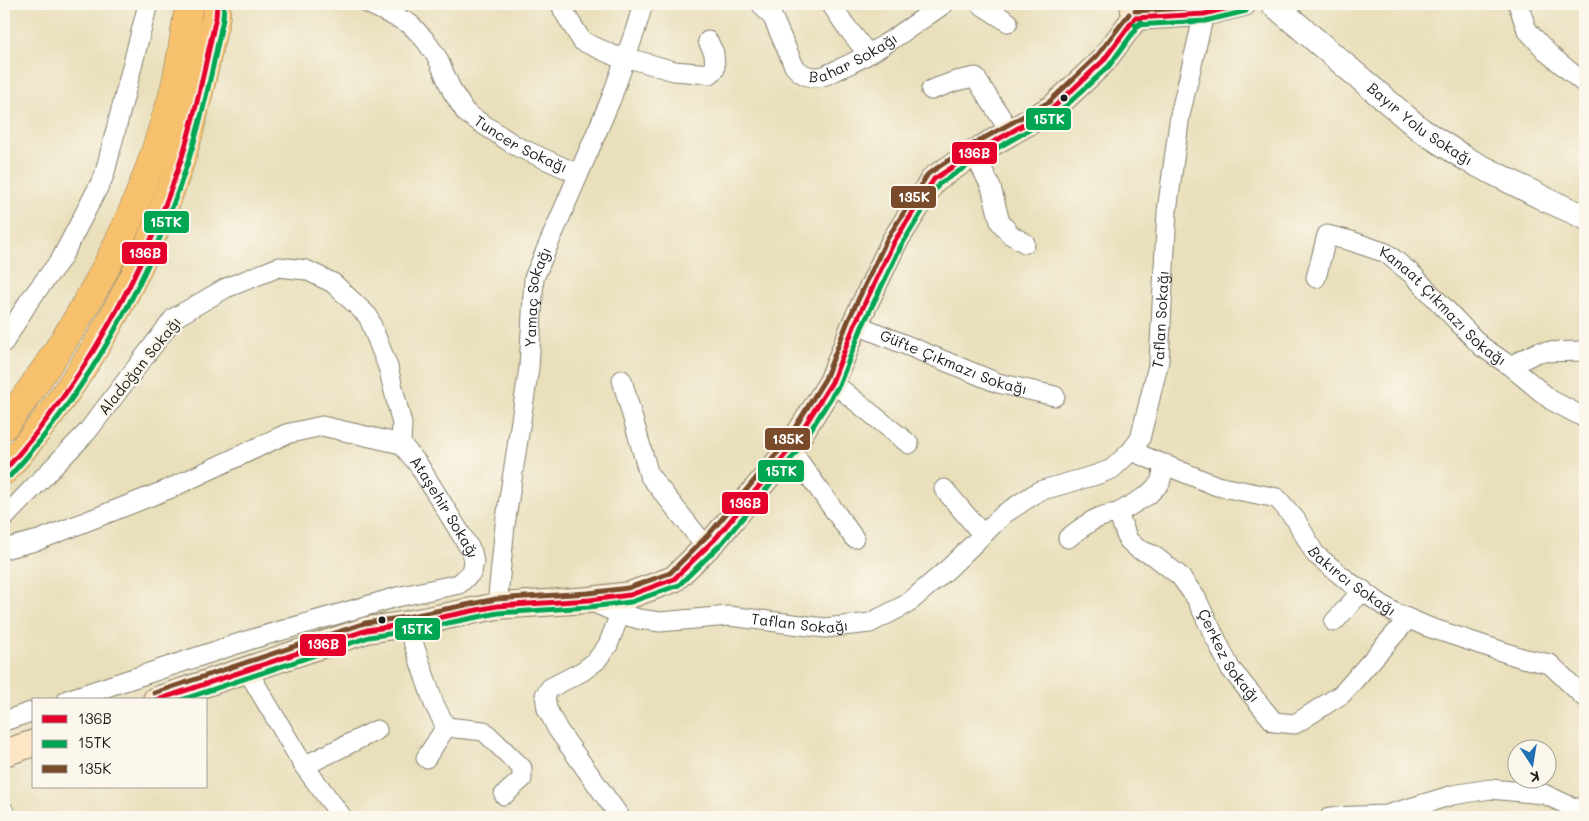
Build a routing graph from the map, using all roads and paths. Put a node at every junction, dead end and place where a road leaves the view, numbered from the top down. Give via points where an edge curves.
1 (148, 4) edge
2 (189, 4) edge
3 (217, 4) edge
4 (369, 4) edge
5 (561, 4) edge
6 (643, 4) edge
7 (761, 4) edge
8 (831, 4) edge
9 (944, 4) edge
10 (980, 4) edge
11 (1244, 4) edge
12 (1273, 4) edge
13 (1518, 4) edge
14 (1176, 10) edge
15 (1134, 11) edge
16 (1204, 14) junction
17 (1008, 22) dead end
18 (708, 41) dead end
19 (868, 54) junction
20 (625, 57) junction
21 (1585, 84) edge
22 (930, 90) dead end
23 (1011, 133) junction
24 (974, 153) junction
25 (578, 174) junction
26 (1585, 217) edge
27 (1025, 244) dead end
28 (1316, 278) dead end
29 (855, 324) junction
30 (4, 342) edge
31 (1585, 351) edge
32 (1510, 366) junction
33 (622, 380) dead end
34 (832, 382) junction
35 (1055, 396) dead end
36 (1585, 418) edge
37 (4, 426) edge
38 (401, 444) junction
39 (909, 444) dead end
40 (790, 449) junction
41 (1131, 450) junction
42 (1165, 464) junction
43 (4, 471) edge
44 (944, 489) dead end
45 (1118, 513) junction
46 (4, 518) edge
47 (983, 535) junction
48 (854, 538) dead end
49 (1068, 538) dead end
50 (708, 548) junction
51 (4, 549) edge
52 (1363, 590) junction
53 (589, 600) junction
54 (497, 606) junction
55 (620, 614) junction
56 (1408, 619) junction
57 (1334, 622) dead end
58 (407, 624) junction
59 (247, 670) junction
60 (73, 698) edge
61 (162, 698) edge
62 (1585, 698) edge
63 (32, 712) edge
64 (4, 721) edge
65 (446, 727) junction
66 (377, 730) dead end
67 (32, 744) edge
68 (4, 754) edge
69 (426, 758) dead end
70 (304, 766) junction
71 (504, 795) dead end
72 (1585, 808) edge
73 (4, 811) edge
74 (5, 817) edge
75 (342, 817) edge
76 (620, 817) edge
77 (1330, 817) edge

1 - 30 street via 104,176 61,259
2 - 37 highway via 175,86 154,158 134,209 83,311
3 - 43 highway via 196,109 183,153 141,260 90,358 53,411
4 - 25 street, Tuncer Sokağı via 410,24 426,40 466,113 516,146
5 - 20 street via 582,41 615,56
6 - 20 street, Yamaç Sokağı
7 - 19 street, Bahar Sokağı via 773,18 794,66 808,76 824,76
8 - 19 street
9 - 19 street, Bahar Sokağı
10 - 17 street
11 - 16 street
12 - 26 street, Bayır Yolu Sokağı via 1421,130 1468,160
13 - 21 street via 1527,30 1548,54
14 - 15 street
14 - 16 street
15 - 23 main road via 1103,61 1053,108
16 - 41 street, Taflan Sokağı via 1180,115 1167,211 1159,361 1140,439
18 - 20 street via 714,53 715,69 710,74 674,70
20 - 25 street, Yamaç Sokağı via 611,99
22 - 23 street via 974,77
23 - 24 main road
24 - 27 street via 991,187 1000,222 1010,236
24 - 29 main road via 934,179 894,242
25 - 54 street, Yamaç Sokağı via 534,278 529,368 505,525
28 - 32 street, Kanaat Çıkmazı Sokağı via 1327,235 1386,253 1412,274 1481,346
29 - 34 main road
29 - 35 street, Güfte Çıkmazı Sokağı via 998,383
31 - 32 street via 1538,352
32 - 36 street, Kanaat Çıkmazı Sokağı via 1552,400
33 - 50 street via 648,475
34 - 39 street
34 - 40 main road
38 - 46 street, Aladoğan Sokağı via 402,424 388,367 368,316 332,284 306,270 280,268 226,288 174,318 87,432
38 - 51 street, Ataşehir Sokağı via 322,426 286,434 169,489 39,540
38 - 60 street, Ataşehir Sokağı via 418,464 472,552 472,572 459,584 397,597 258,637
40 - 48 street
40 - 50 main road
41 - 42 street, Bakırcı Sokağı
41 - 47 street, Taflan Sokağı via 1112,469 1039,492 1004,514
42 - 45 street via 1160,483 1148,495
42 - 52 street, Bakırcı Sokağı via 1217,486 1276,498 1296,520 1315,554
44 - 47 street
45 - 49 street via 1093,519
45 - 56 street, Çerkez Sokağı via 1128,540 1180,576 1196,598 1230,668 1274,722 1294,724 1342,694
47 - 55 street, Taflan Sokağı via 907,604 870,623 825,628 729,616 660,622
50 - 53 main road via 674,579 630,595
52 - 56 street, Bakırcı Sokağı
52 - 57 street
53 - 54 main road
53 - 55 street, Taflan Sokağı
54 - 58 main road
55 - 76 street via 608,645 596,661 550,688 545,695 547,709 558,730
56 - 62 street, Bakırcı Sokağı via 1496,650 1550,664
58 - 59 main road via 367,630
58 - 65 street via 434,704
59 - 61 main road
59 - 70 street
63 - 64 street
65 - 69 street
65 - 71 street via 484,732 522,768 522,779
66 - 70 street
67 - 68 main road
70 - 75 street
72 - 77 street via 1574,808 1544,794 1490,789 1453,795 1386,815
73 - 74 street

